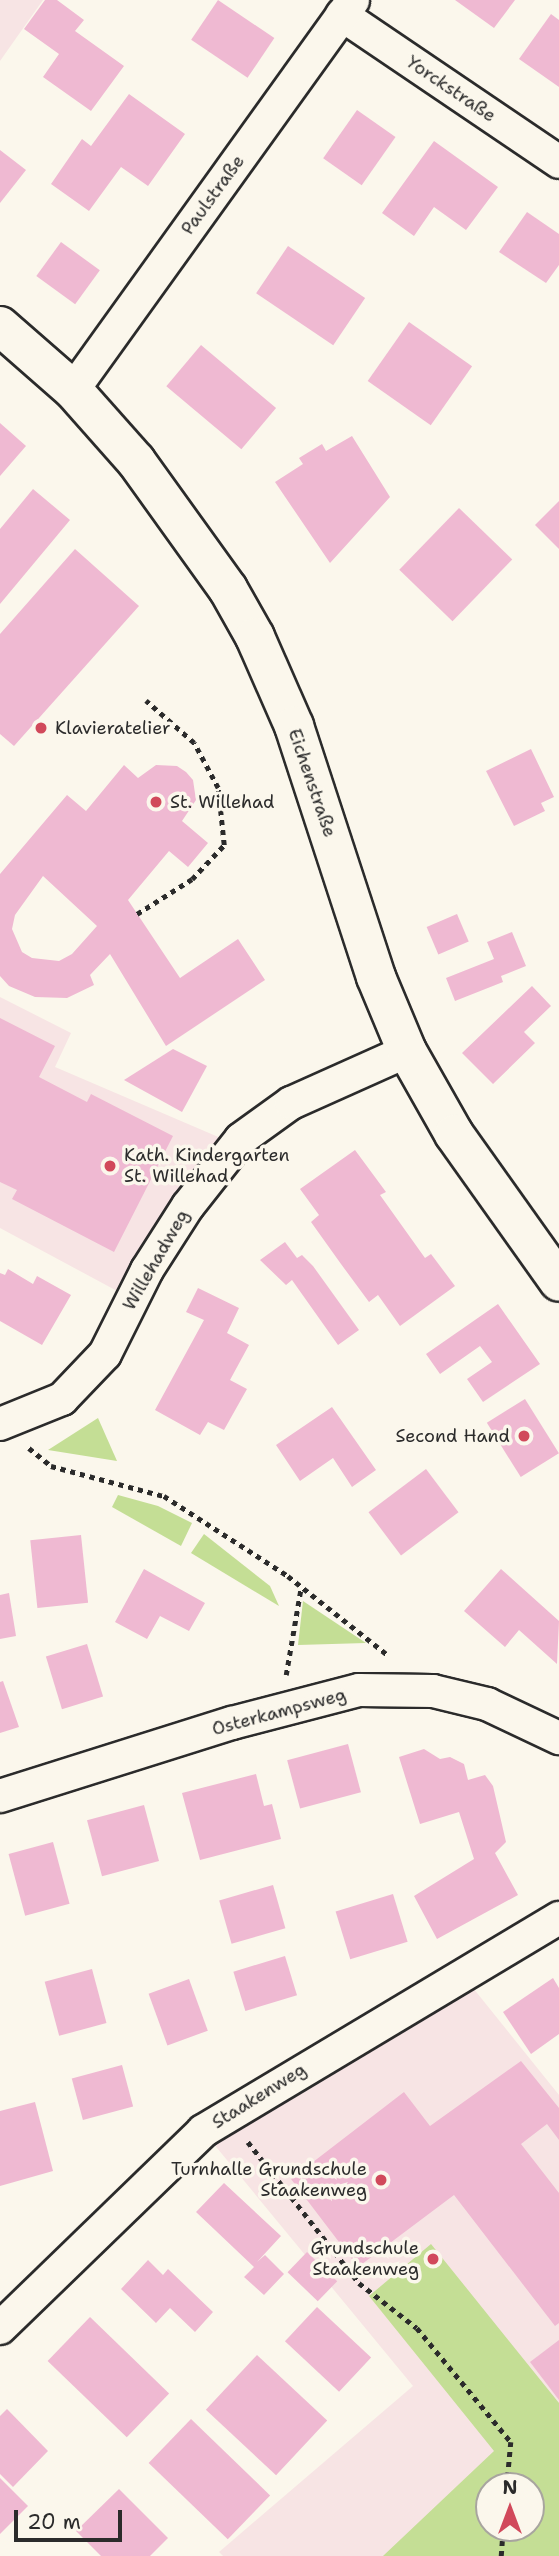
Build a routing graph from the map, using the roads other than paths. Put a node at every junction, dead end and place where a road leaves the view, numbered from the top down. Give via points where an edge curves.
1 (348, 8) edge
2 (559, 162) edge
3 (0, 326) edge
4 (73, 390) junction
5 (408, 1051) junction
6 (559, 1282) edge
7 (1, 1424) edge
8 (559, 1738) edge
9 (0, 1796) edge
10 (559, 1918) edge
11 (0, 2328) edge

1 - 2 street, Yorckstraße
1 - 4 street, Paulstraße
3 - 4 street, Eichenstraße
4 - 5 street, Eichenstraße via 136,461 205,552 255,637 293,726 376,977
5 - 6 street, Eichenstraße via 454,1134
5 - 7 street, Willehadweg via 291,1103 241,1139 160,1249 105,1354 62,1399
8 - 9 street, Osterkampsweg via 487,1704 433,1691 359,1690
10 - 11 street, Staakenweg via 202,2131

